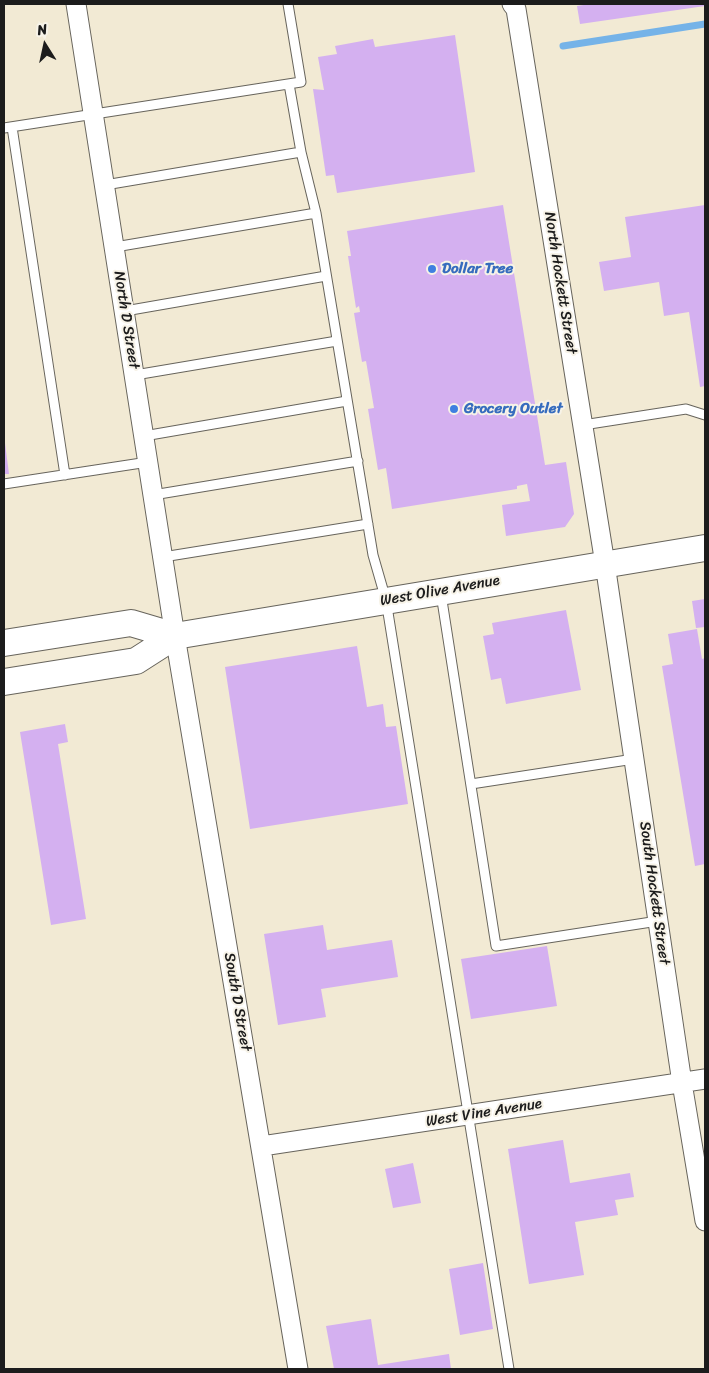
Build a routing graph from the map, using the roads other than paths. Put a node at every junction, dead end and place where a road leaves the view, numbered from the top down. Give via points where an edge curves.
1 (76, 4) edge
2 (288, 4) edge
3 (515, 5) edge
4 (289, 84) junction
5 (94, 113) junction
6 (8, 128) edge
7 (301, 152) junction
8 (105, 185) junction
9 (316, 213) junction
10 (115, 247) junction
11 (326, 276) junction
12 (125, 311) junction
13 (337, 341) junction
14 (135, 375) junction
15 (347, 401) junction
16 (705, 415) edge
17 (583, 425) junction
18 (144, 436) junction
19 (358, 461) junction
20 (148, 462) junction
21 (65, 475) junction
22 (4, 484) edge
23 (153, 495) junction
24 (368, 524) junction
25 (705, 548) edge
26 (163, 557) junction
27 (605, 564) junction
28 (440, 591) junction
29 (386, 600) junction
30 (175, 636) junction
31 (4, 643) edge
32 (4, 682) edge
33 (634, 759) junction
34 (471, 784) junction
35 (658, 921) junction
36 (705, 1079) edge
37 (682, 1083) junction
38 (467, 1115) junction
39 (262, 1146) junction
40 (705, 1221) edge
41 (298, 1369) edge
42 (509, 1369) edge

1 - 5 street, North D Street
2 - 4 lane via 301,82
3 - 17 street, North Hockett Street
4 - 5 lane
4 - 7 lane
5 - 6 lane
5 - 8 street, North D Street
6 - 21 lane
7 - 8 lane
7 - 9 lane
8 - 10 street, North D Street
9 - 10 lane
9 - 11 lane
10 - 12 street, North D Street
11 - 12 lane
11 - 13 lane
12 - 14 street, North D Street
13 - 14 lane
13 - 15 lane
14 - 18 street, North D Street
15 - 18 lane
15 - 19 lane
16 - 17 lane via 686,409
17 - 27 street, North Hockett Street
18 - 20 street, North D Street
19 - 23 lane
19 - 24 lane
20 - 21 lane
20 - 23 street, North D Street
21 - 22 lane
23 - 26 street, North D Street
24 - 26 lane
24 - 29 lane
25 - 27 main road, West Olive Avenue
26 - 30 street, North D Street
27 - 28 main road, West Olive Avenue
27 - 33 street, South Hockett Street
28 - 29 main road, West Olive Avenue
28 - 34 lane
29 - 30 main road, West Olive Avenue
29 - 38 lane
30 - 31 main road, West Olive Avenue via 131,623
30 - 32 main road, West Olive Avenue via 136,660
30 - 39 street, South D Street
33 - 34 lane
33 - 35 street, South Hockett Street
34 - 35 lane via 496,946
35 - 37 street, South Hockett Street
36 - 37 street, West Vine Avenue
37 - 38 street, West Vine Avenue
37 - 40 street, South Hockett Street
38 - 39 street, West Vine Avenue
38 - 42 lane
39 - 41 street, South D Street

